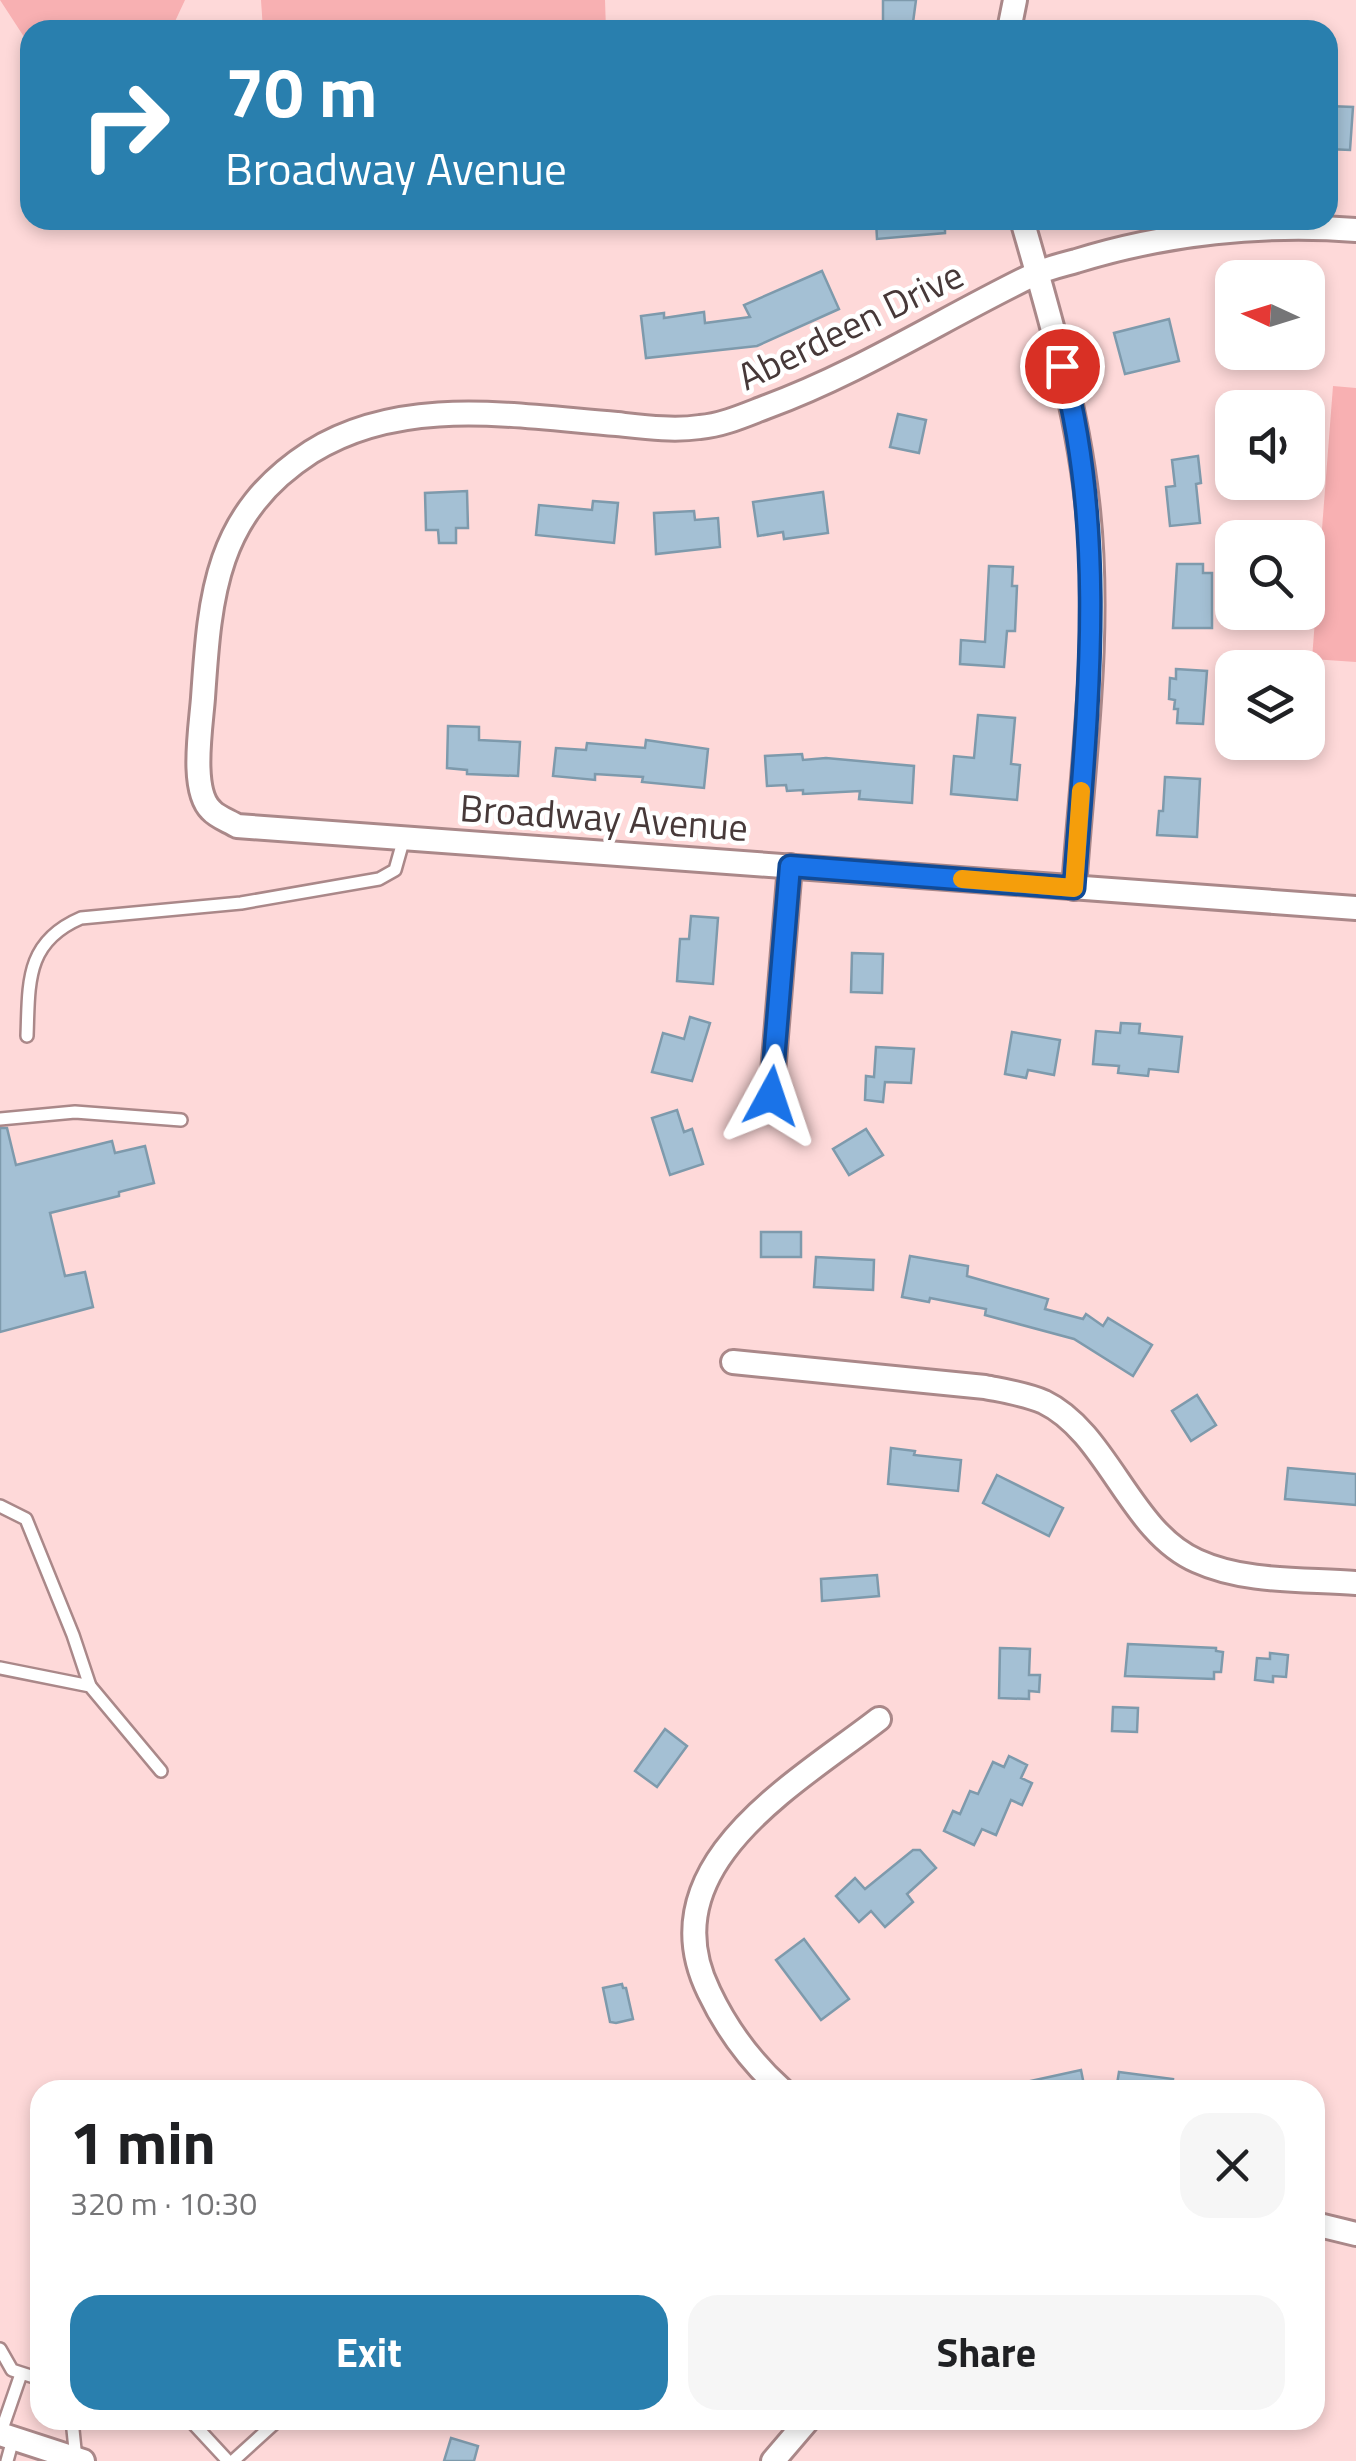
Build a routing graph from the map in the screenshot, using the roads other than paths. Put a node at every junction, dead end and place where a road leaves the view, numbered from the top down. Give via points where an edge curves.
1 (1025, 230) edge
2 (1259, 230) edge
3 (1038, 272) junction
4 (210, 810) joint
5 (404, 838) junction
6 (790, 866) junction
7 (1074, 888) junction
8 (1356, 908) edge
9 (27, 1036) dead end
10 (771, 1096) dead end
11 (0, 1119) edge
12 (181, 1120) dead end
13 (733, 1362) dead end
14 (0, 1506) edge
15 (1356, 1582) edge
16 (0, 1668) edge
17 (90, 1686) junction
18 (879, 1719) dead end
19 (161, 1771) dead end
20 (772, 2080) edge
21 (1325, 2226) edge
22 (1356, 2234) edge
23 (0, 2350) edge
24 (21, 2374) junction
25 (30, 2376) edge
26 (74, 2430) edge
27 (200, 2430) edge
28 (266, 2430) edge
29 (800, 2430) edge
30 (5, 2442) edge
31 (80, 2460) edge
32 (230, 2461) edge
33 (774, 2461) edge

1 - 3 street
2 - 3 street, Aberdeen Drive via 1114,249
3 - 4 street, Aberdeen Drive via 822,384 700,428 426,415 342,433 306,456 268,488 235,530 220,565 209,612 198,770
3 - 7 street via 1070,396 1092,584
4 - 5 street, Broadway Avenue via 237,826
5 - 6 street, Broadway Avenue
5 - 9 lane via 394,870 379,879 64,925 40,948 32,968
6 - 7 street, Broadway Avenue
6 - 10 street
7 - 8 street, Broadway Avenue
11 - 12 lane via 75,1112
13 - 15 street via 1026,1395 1048,1404 1086,1437 1146,1519 1195,1560 1258,1576
14 - 17 lane via 26,1519
16 - 17 lane
17 - 19 lane
18 - 20 street via 769,1804 710,1870 694,1908 700,1976 730,2031
21 - 22 street
23 - 24 lane
24 - 25 lane
24 - 30 lane
26 - 31 lane
27 - 32 lane
28 - 32 lane
29 - 33 street
30 - 31 street

